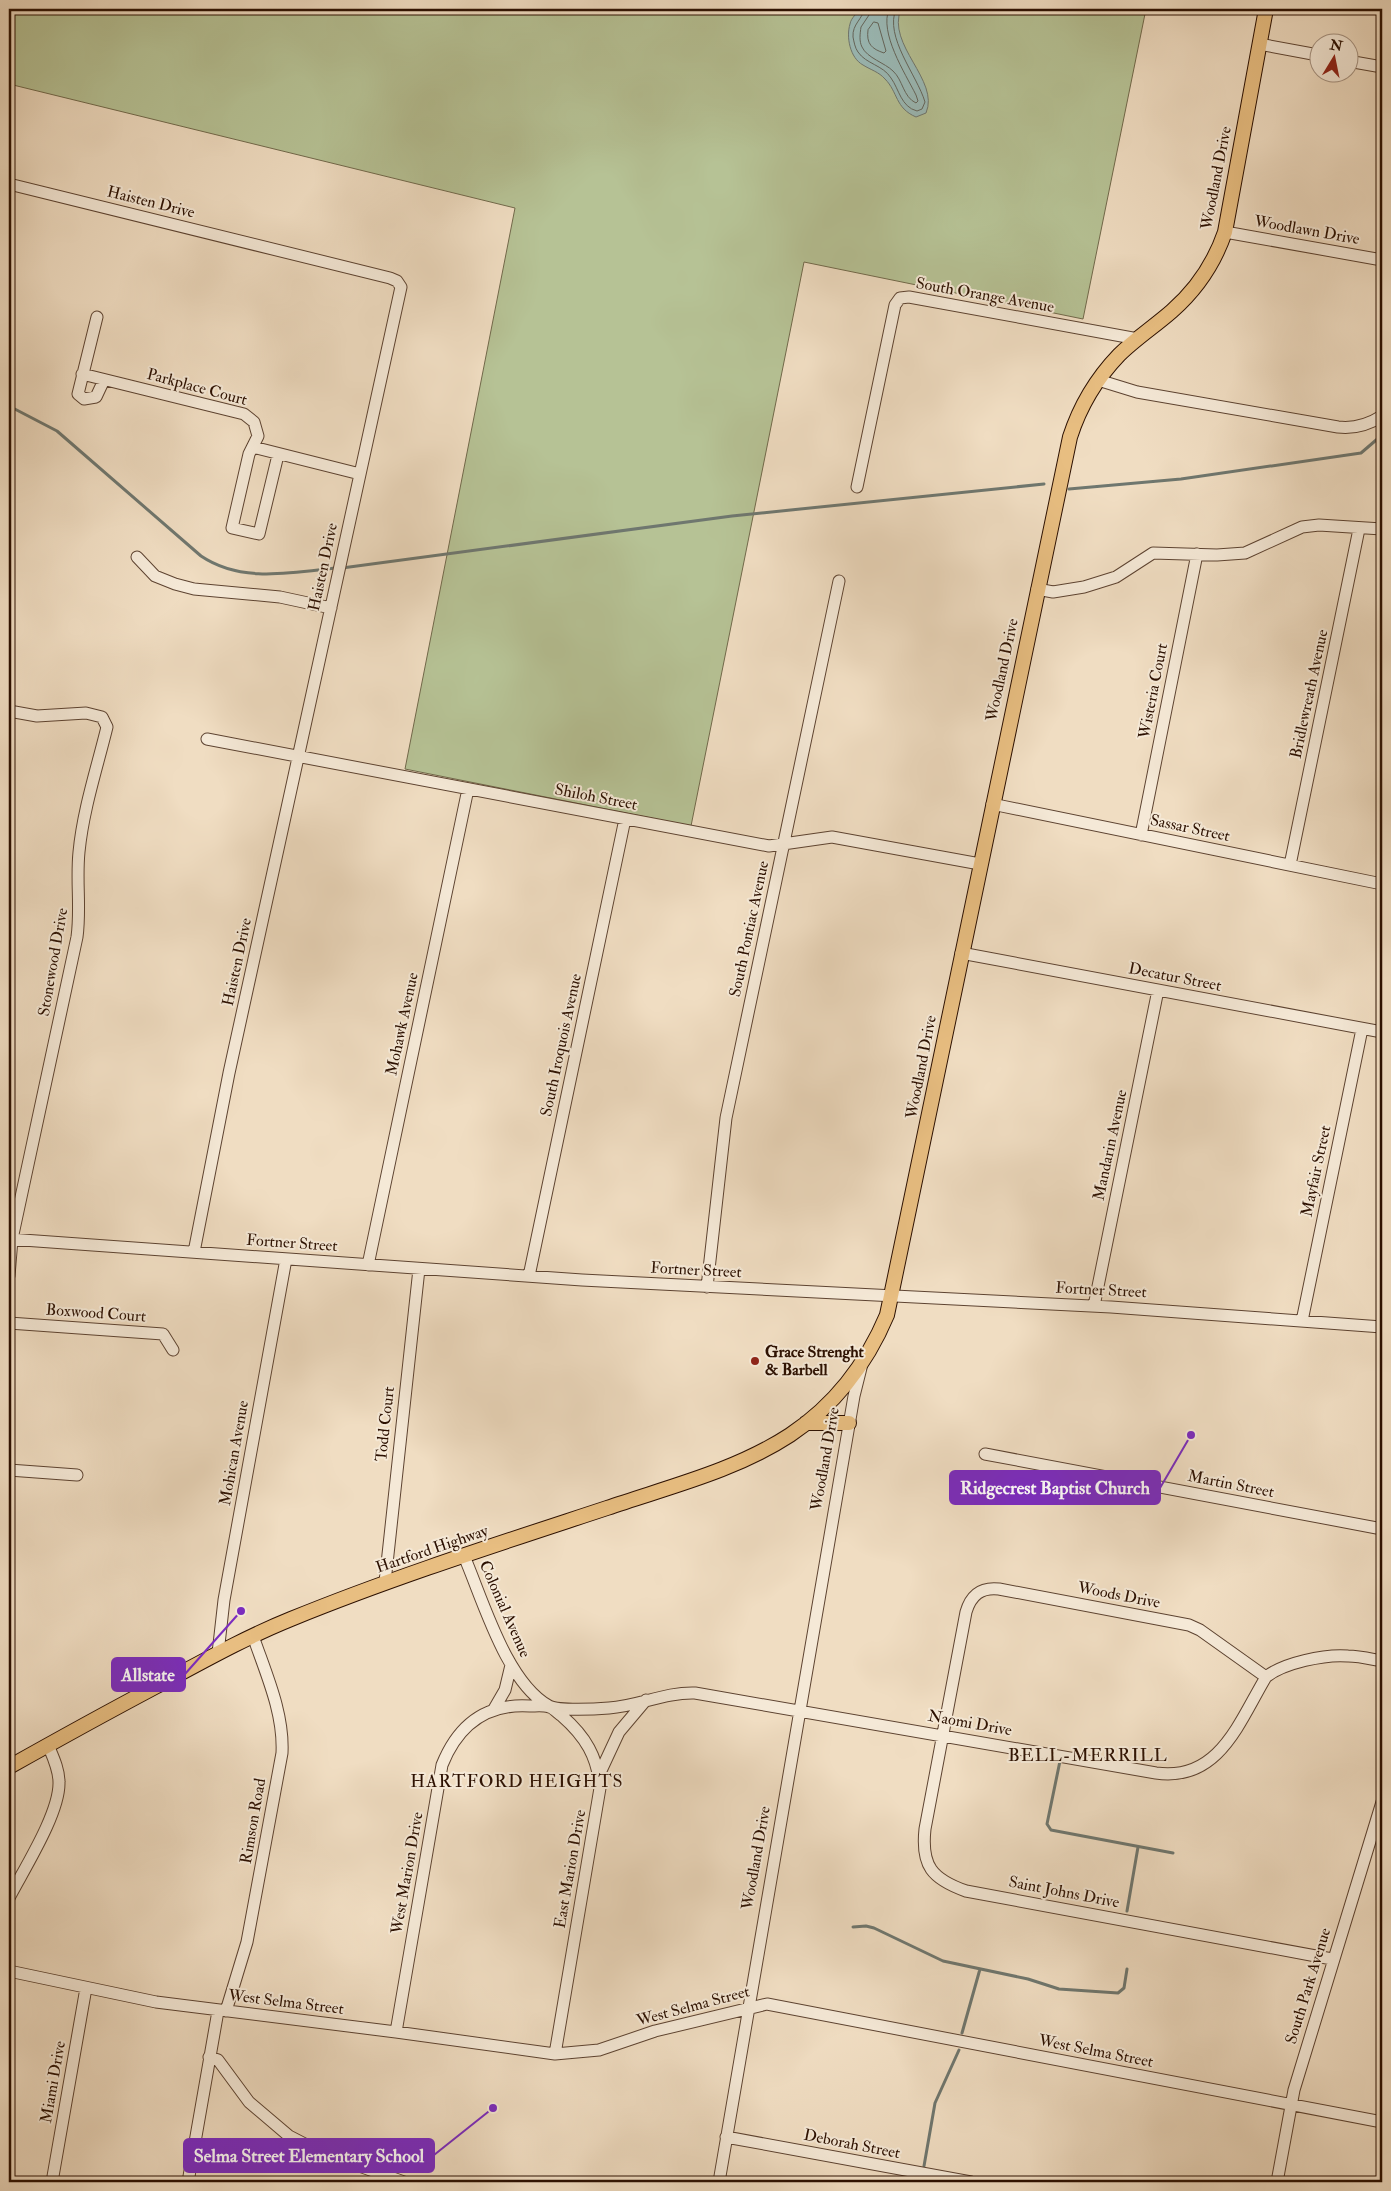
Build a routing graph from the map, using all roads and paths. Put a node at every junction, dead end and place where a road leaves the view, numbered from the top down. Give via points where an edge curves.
1 (1266, 9) edge
2 (1259, 44) junction
3 (1308, 53) edge
4 (1358, 62) edge
5 (1382, 67) edge
6 (9, 184) edge
7 (1225, 232) junction
8 (1382, 260) edge
9 (98, 317) dead end
10 (1138, 339) junction
11 (82, 374) junction
12 (104, 380) junction
13 (1098, 380) junction
14 (1382, 416) edge
15 (253, 446) junction
16 (278, 455) junction
17 (360, 474) junction
18 (857, 487) dead end
19 (1359, 529) junction
20 (1382, 529) edge
21 (1197, 554) junction
22 (137, 557) dead end
23 (839, 581) dead end
24 (1037, 589) junction
25 (331, 608) junction
26 (9, 711) edge
27 (206, 739) dead end
28 (299, 757) junction
29 (468, 789) junction
30 (992, 804) junction
31 (625, 819) junction
32 (1141, 835) junction
33 (783, 845) junction
34 (980, 864) junction
35 (1290, 865) junction
36 (1382, 884) edge
37 (962, 953) junction
38 (1158, 990) junction
39 (1362, 1029) junction
40 (1382, 1032) edge
41 (10, 1239) edge
42 (194, 1252) junction
43 (286, 1259) junction
44 (368, 1265) junction
45 (419, 1269) junction
46 (9, 1276) edge
47 (529, 1276) junction
48 (707, 1286) junction
49 (891, 1296) junction
50 (1094, 1306) junction
51 (1302, 1321) junction
52 (9, 1323) edge
53 (1382, 1327) edge
54 (173, 1350) dead end
55 (861, 1368) junction
56 (806, 1423) junction
57 (849, 1423) junction
58 (985, 1454) dead end
59 (9, 1470) edge
60 (77, 1475) dead end
61 (1382, 1529) edge
62 (464, 1556) junction
63 (385, 1582) junction
64 (253, 1636) junction
65 (218, 1653) junction
66 (1382, 1661) edge
67 (511, 1665) junction
68 (1266, 1677) junction
69 (646, 1700) junction
70 (550, 1707) junction
71 (494, 1708) junction
72 (799, 1710) junction
73 (944, 1735) junction
74 (48, 1746) junction
75 (9, 1767) edge
76 (599, 1775) junction
77 (1382, 1802) edge
78 (9, 1898) edge
79 (1332, 1959) junction
80 (9, 1971) edge
81 (86, 1988) junction
82 (748, 2008) junction
83 (222, 2011) junction
84 (396, 2032) junction
85 (555, 2054) junction
86 (209, 2057) junction
87 (1291, 2105) junction
88 (1382, 2122) edge
89 (726, 2137) junction
90 (52, 2182) edge
91 (188, 2182) edge
92 (404, 2182) edge
93 (719, 2182) edge
94 (971, 2182) edge
95 (1277, 2182) edge

1 - 2 main road, Woodland Drive
2 - 3 street
2 - 7 main road, Woodland Drive
4 - 5 street
6 - 17 street, Haisten Drive via 397,281 401,291
7 - 8 street, Woodlawn Drive
7 - 10 main road, Woodland Drive via 1219,251 1202,279 1172,312
9 - 11 street
10 - 13 main road, Woodland Drive
10 - 18 street, South Orange Avenue via 909,297 900,298 895,305
11 - 12 street, Parkplace Court
11 - 12 street via 78,394 84,399 96,397
12 - 15 street, Parkplace Court via 244,414 257,426 258,436
13 - 14 street via 1137,392 1338,427 1362,426
13 - 24 main road, Woodland Drive via 1080,410 1070,437
15 - 16 street
15 - 16 street, Parkplace Court via 232,528 259,534
16 - 17 street
17 - 25 street, Haisten Drive
19 - 20 street
19 - 21 street via 1319,525 1302,527 1245,553
19 - 35 street, Bridlewreath Avenue
21 - 24 street via 1152,553 1116,576 1084,588 1053,592
21 - 32 street, Wisteria Court
22 - 25 street via 155,576 194,589 280,597
23 - 33 street, South Pontiac Avenue
24 - 30 main road, Woodland Drive
25 - 28 street, Haisten Drive
26 - 41 street, Stonewood Drive via 37,716 86,713 102,717 107,727 80,841 77,937
27 - 28 street, Shiloh Street
28 - 29 street, Shiloh Street
28 - 42 street, Haisten Drive via 229,1074
29 - 31 street, Shiloh Street
29 - 44 street, Mohawk Avenue
30 - 32 street, Sassar Street
30 - 34 main road, Woodland Drive
31 - 33 street, Shiloh Street via 769,846
31 - 47 street, South Iroquois Avenue
32 - 35 street, Sassar Street
33 - 34 street, Shiloh Street via 832,837
33 - 48 street, South Pontiac Avenue via 726,1118
34 - 37 main road, Woodland Drive
35 - 36 street, Sassar Street
37 - 38 street, Decatur Street
37 - 49 main road, Woodland Drive
38 - 39 street, Decatur Street
38 - 50 street, Mandarin Avenue
39 - 40 street, Decatur Street
39 - 51 street, Mayfair Street
41 - 42 street, Fortner Street
41 - 46 street, Stonewood Drive
42 - 43 street, Fortner Street
43 - 44 street, Fortner Street
43 - 65 street, Mohican Avenue via 224,1600
44 - 45 street, Fortner Street
45 - 47 street, Fortner Street
45 - 63 street, Todd Court
47 - 48 street, Fortner Street
48 - 49 street, Fortner Street
49 - 50 street, Fortner Street
49 - 55 main road, Woodland Drive via 884,1322
50 - 51 street, Fortner Street
51 - 53 street, Fortner Street
52 - 54 street, Boxwood Court via 163,1334
55 - 56 main road, Hartford Highway
55 - 57 street, Woodland Drive
56 - 57 main road
56 - 62 main road, Hartford Highway via 773,1446 725,1468
57 - 72 street, Woodland Drive
58 - 61 street, Martin Street
59 - 60 street
62 - 63 main road, Hartford Highway
62 - 67 street, Colonial Avenue
63 - 64 main road, Hartford Highway
64 - 65 main road, Hartford Highway
64 - 83 street, Rimson Road via 278,1710 282,1747 248,1942
65 - 74 main road, Hartford Highway
66 - 68 street via 1340,1656 1298,1663 1275,1670
67 - 70 street, Colonial Avenue via 525,1685
67 - 71 street via 505,1690
68 - 73 street, Naomi Drive via 1220,1752 1202,1766 1179,1774 1156,1773
68 - 73 street, Woods Drive via 1189,1625 987,1589 976,1593 968,1604
69 - 70 street via 612,1708
69 - 72 street via 668,1694 695,1693
69 - 76 street via 619,1732
70 - 71 street, West Marion Drive via 512,1705
70 - 76 street, East Marion Drive via 582,1735 595,1759
71 - 84 street, West Marion Drive via 457,1736 442,1765
72 - 73 street, Naomi Drive
72 - 82 street, Woodland Drive
73 - 79 street, Saint Johns Drive via 924,1842 927,1863 941,1879 966,1890
74 - 75 main road, Hartford Highway
74 - 78 street via 58,1769 56,1804
76 - 85 street, East Marion Drive via 598,1803
77 - 79 street, South Park Avenue
79 - 87 street, South Park Avenue
80 - 81 street, West Selma Street
81 - 83 street, West Selma Street
81 - 90 street, Miami Drive
82 - 85 street, West Selma Street via 655,2030 599,2050
82 - 87 street, West Selma Street via 767,2004
82 - 89 street, Woodland Drive
83 - 84 street, West Selma Street
83 - 86 street, Rimson Road
84 - 85 street, West Selma Street
86 - 91 street, Rimson Road
86 - 92 street via 218,2060 254,2108 289,2136 320,2152
87 - 88 street, West Selma Street
87 - 95 street, South Park Avenue
89 - 93 street, Woodland Drive
89 - 94 street, Deborah Street

